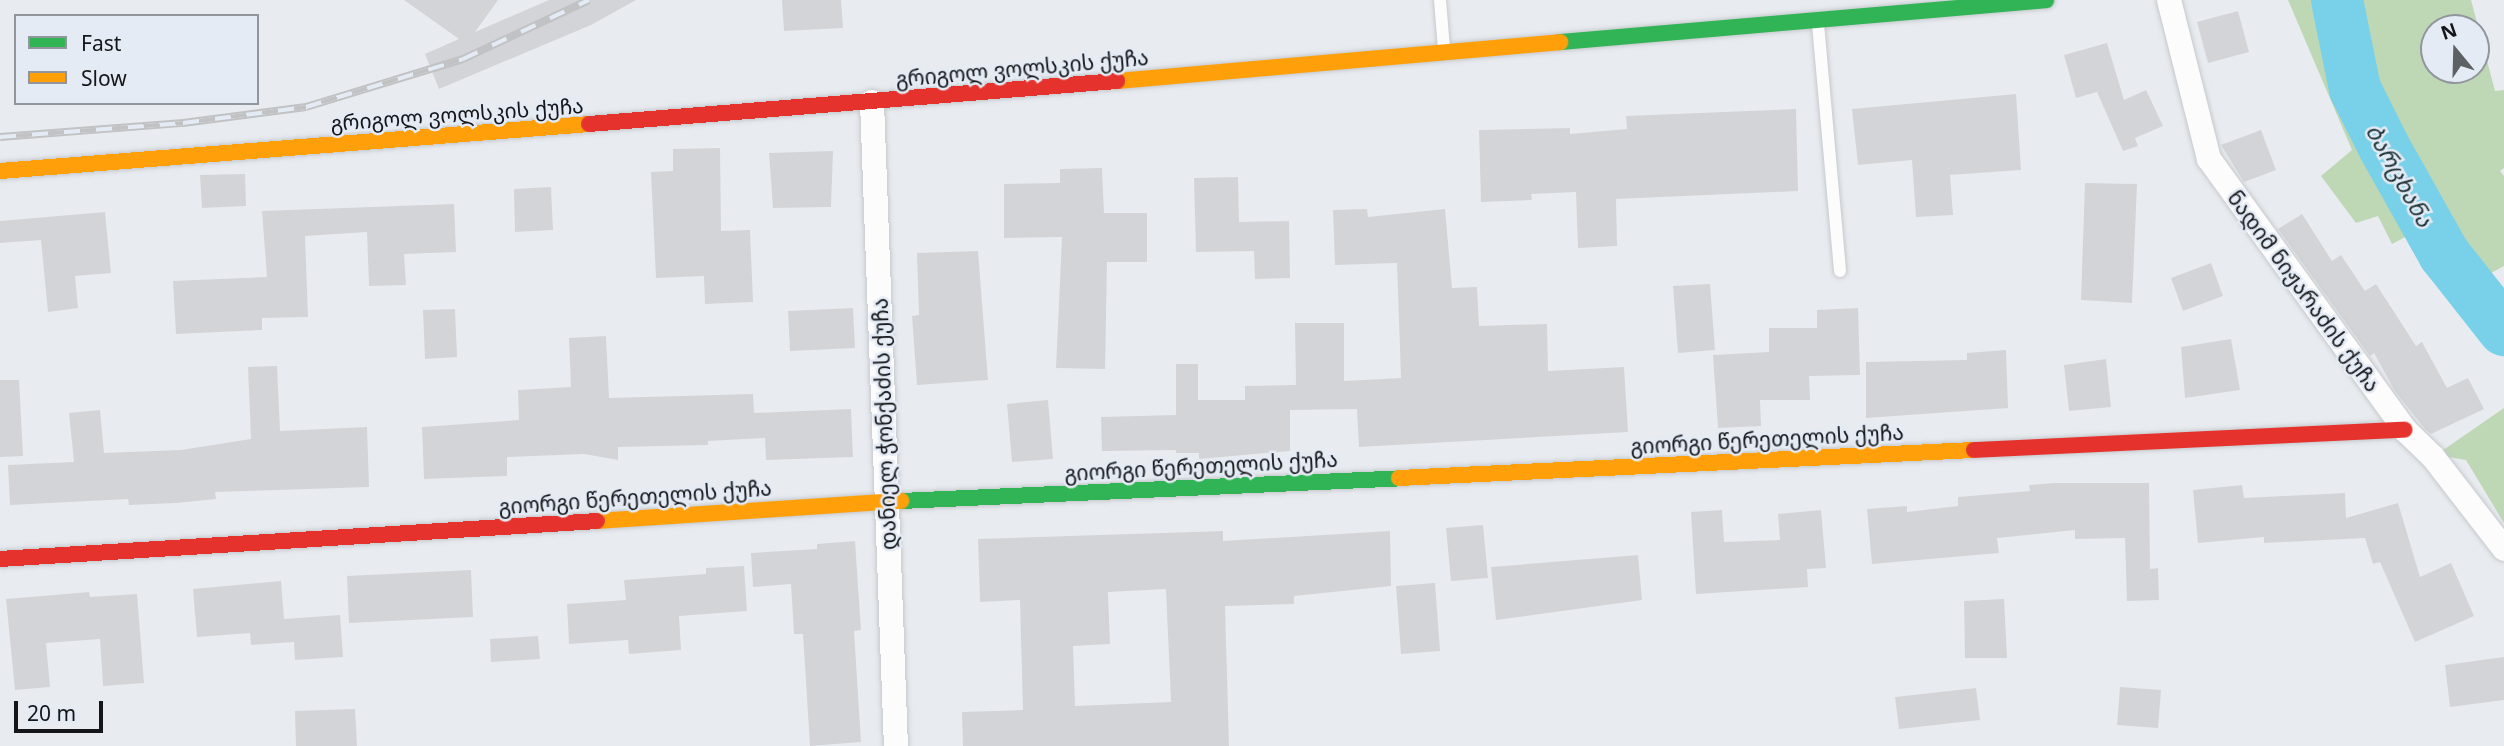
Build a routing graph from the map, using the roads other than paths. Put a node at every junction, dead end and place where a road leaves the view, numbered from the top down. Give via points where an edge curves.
1 (1440, 0) edge
2 (2046, 0) edge
3 (2169, 0) edge
4 (1818, 22) junction
5 (1444, 52) junction
6 (872, 102) junction
7 (0, 171) edge
8 (1840, 271) dead end
9 (2405, 430) junction
10 (886, 502) junction
11 (2504, 549) edge
12 (0, 559) edge
13 (896, 746) edge

1 - 5 lane
2 - 4 street, გრიგოლ ვოლსკის ქუჩა
3 - 9 street, ნადიმ ნიჟარაძის ქუჩა via 2209,159
4 - 5 street, გრიგოლ ვოლსკის ქუჩა
4 - 8 lane
5 - 6 street, გრიგოლ ვოლსკის ქუჩა
6 - 7 street, გრიგოლ ვოლსკის ქუჩა
6 - 10 street, დანიელ ჭონქაძის ქუჩა
9 - 10 street, გიორგი წერეთელის ქუჩა
9 - 11 street, ნადიმ ნიჟარაძის ქუჩა via 2433,457
10 - 12 street, გიორგი წერეთელის ქუჩა
10 - 13 street, დანიელ ჭონქაძის ქუჩა

